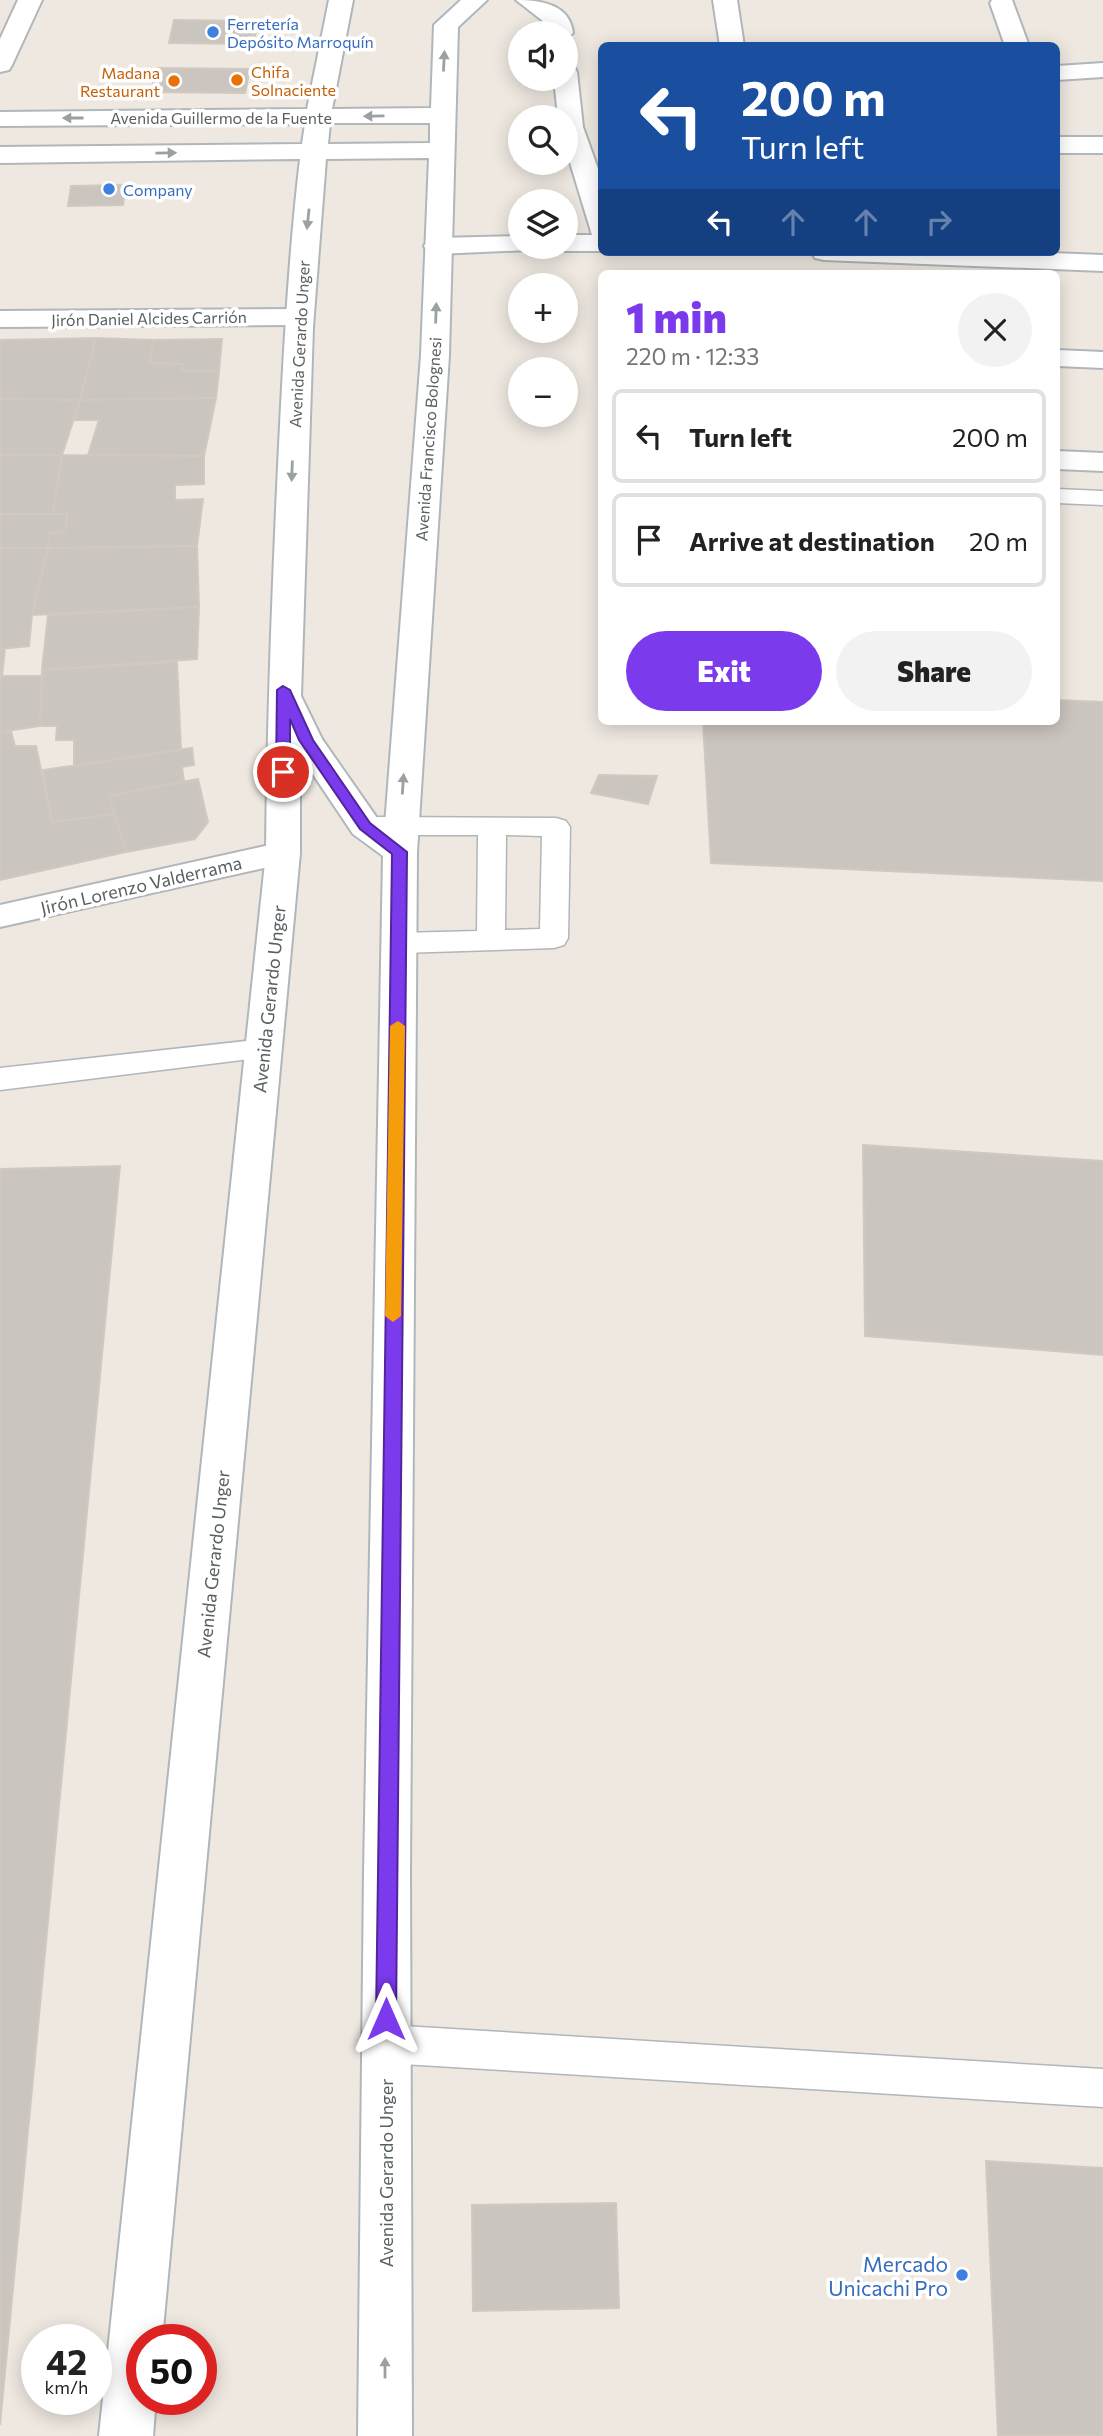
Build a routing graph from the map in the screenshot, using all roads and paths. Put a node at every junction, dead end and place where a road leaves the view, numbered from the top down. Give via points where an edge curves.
1 (30, 0) edge
2 (341, 0) edge
3 (475, 0) edge
4 (527, 0) edge
5 (725, 0) edge
6 (1002, 3) dead end
7 (558, 21) edge
8 (731, 42) edge
9 (1016, 42) edge
10 (0, 65) edge
11 (1103, 70) edge
12 (1060, 73) edge
13 (567, 91) edge
14 (442, 115) junction
15 (320, 117) junction
16 (0, 119) edge
17 (1060, 145) edge
18 (1103, 145) edge
19 (440, 150) junction
20 (316, 152) junction
21 (0, 155) edge
22 (598, 214) edge
23 (508, 244) edge
24 (437, 246) junction
25 (578, 246) edge
26 (598, 250) edge
27 (925, 256) edge
28 (1103, 263) edge
29 (299, 317) junction
30 (0, 319) edge
31 (1060, 358) edge
32 (1103, 360) edge
33 (1060, 460) edge
34 (1103, 462) edge
35 (1060, 496) edge
36 (1103, 498) edge
37 (283, 690) junction
38 (492, 827) junction
39 (400, 840) junction
40 (283, 853) junction
41 (0, 916) edge
42 (491, 938) junction
43 (401, 943) junction
44 (264, 1049) junction
45 (0, 1079) edge
46 (386, 2044) junction
47 (1103, 2088) edge
48 (126, 2436) edge
49 (385, 2436) edge

1 - 10 main road
2 - 15 main road, Avenida Gerardo Unger
14 -> 3 main road, Avenida Francisco Bolognesi via 446,25
4 - 7 main road
5 - 8 main road
6 - 9 main road
11 - 12 main road
13 - 22 main road via 571,127
14 -> 15 main road, Avenida Guillermo de la Fuente
14 - 19 main road, Avenida Francisco Bolognesi
15 -> 16 main road, Avenida Guillermo de la Fuente
15 - 20 main road, Avenida Gerardo Unger
17 - 18 main road
19 - 20 main road, Avenida Guillermo de la Fuente
19 - 24 main road, Avenida Francisco Bolognesi
21 -> 20 main road, Avenida Guillermo de la Fuente
20 -> 29 main road, Avenida Gerardo Unger
23 - 24 main road
39 -> 24 main road, Avenida Francisco Bolognesi via 435,355
25 - 26 main road
27 - 28 main road
29 - 30 main road, Jirón Daniel Alcides Carrión
29 -> 37 main road, Avenida Gerardo Unger
31 - 32 main road
33 - 34 main road
35 - 36 lane
37 - 39 main road, Avenida Gerardo Unger via 306,740 365,826
37 - 40 main road, Avenida Gerardo Unger
38 - 39 lane
38 - 42 lane
38 - 42 lane via 556,827 554,938
39 - 43 main road, Avenida Gerardo Unger
40 - 41 main road, Jirón Lorenzo Valderrama
40 - 44 main road, Avenida Gerardo Unger
42 - 43 lane
43 - 46 main road, Avenida Gerardo Unger
44 - 45 lane
44 - 48 main road, Avenida Gerardo Unger
46 - 47 lane
49 -> 46 main road, Avenida Gerardo Unger

